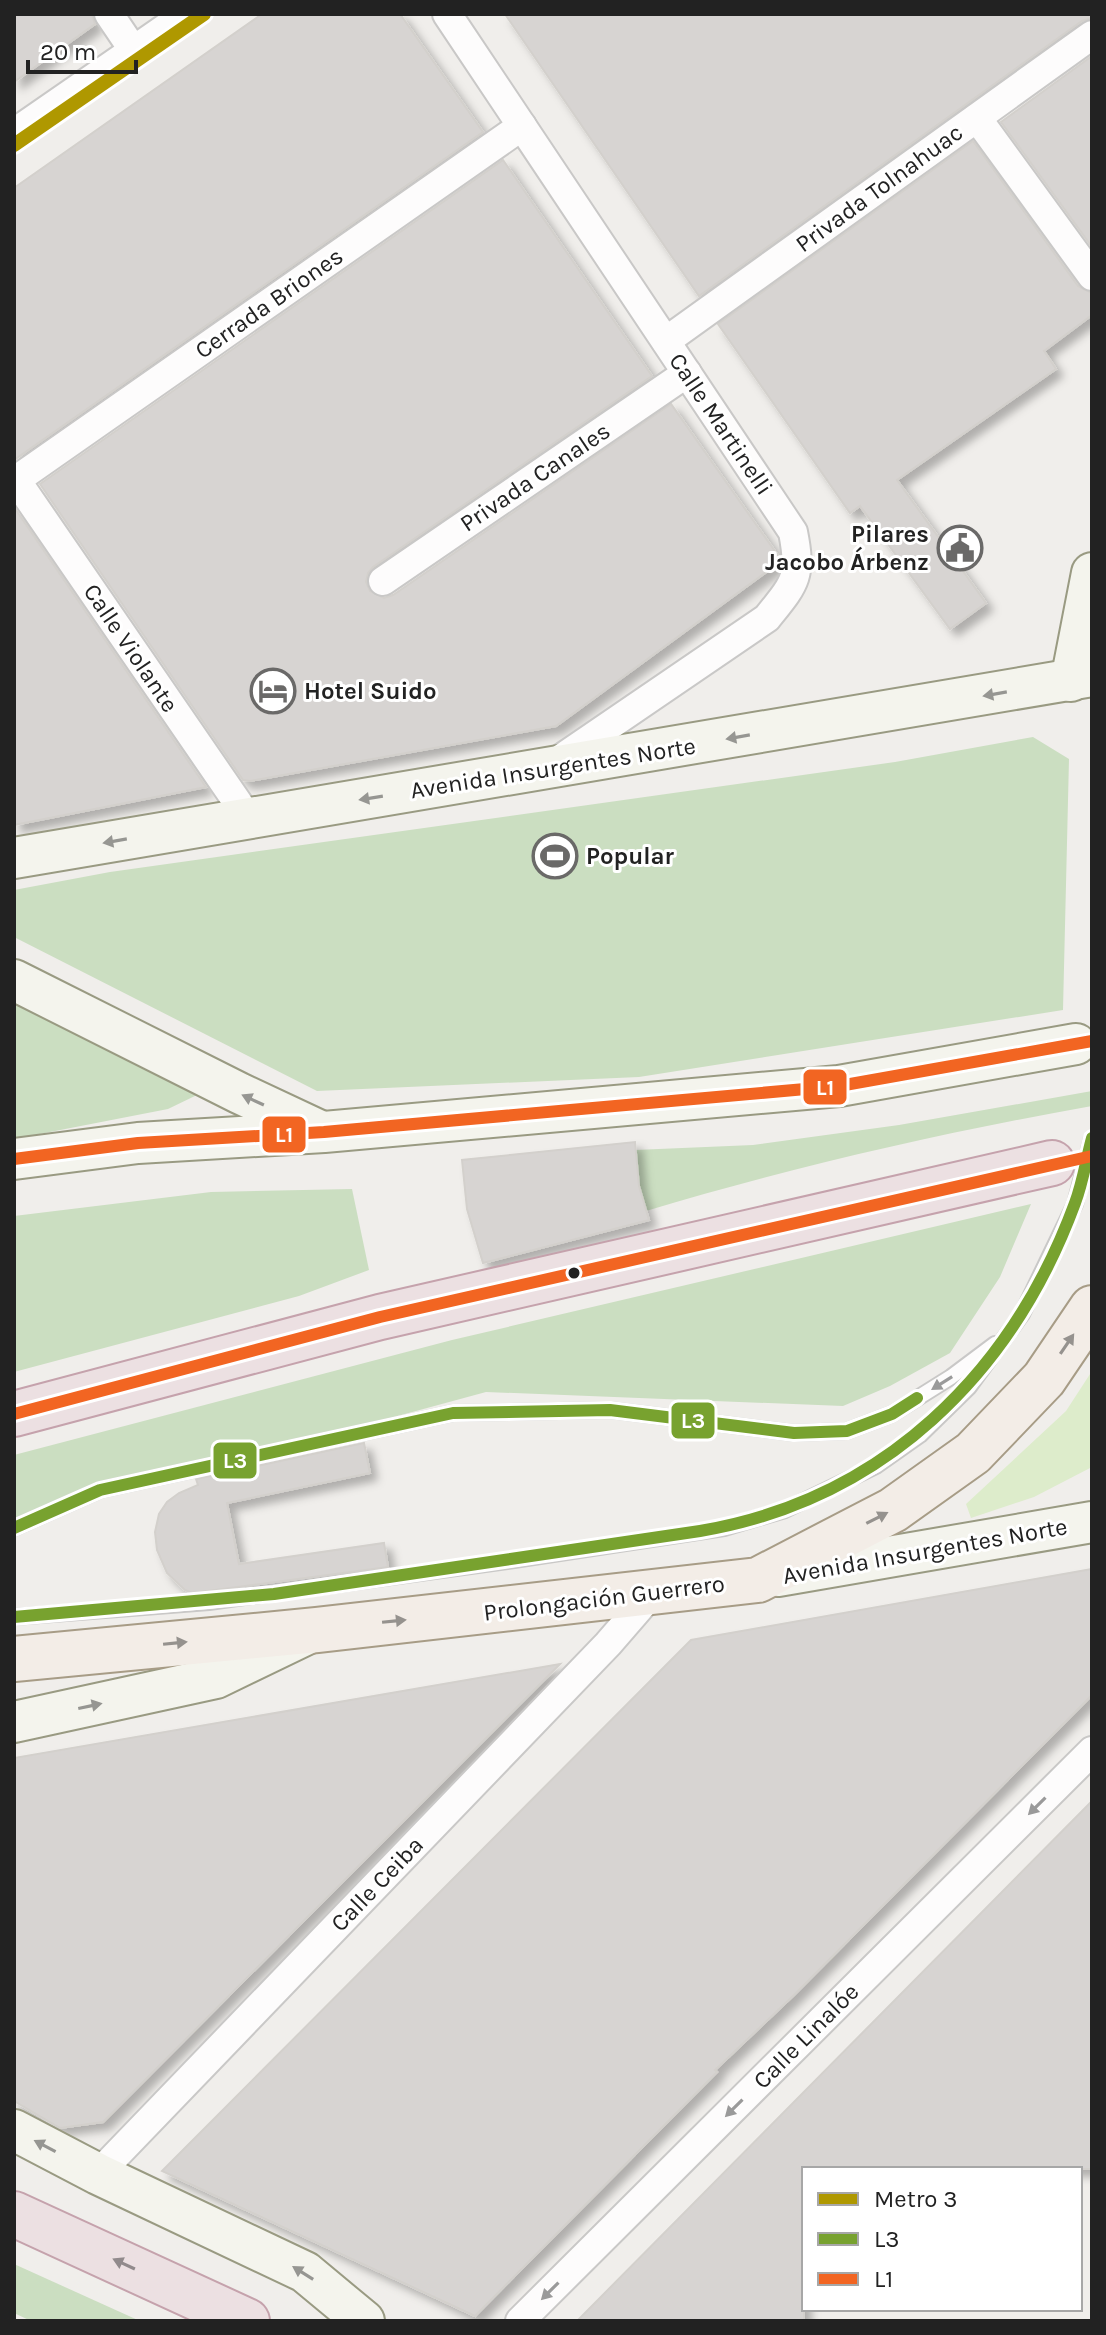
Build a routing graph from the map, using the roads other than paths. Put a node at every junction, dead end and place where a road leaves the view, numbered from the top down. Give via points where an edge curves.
1 (109, 14) edge
2 (186, 14) edge
3 (447, 14) edge
4 (1092, 35) edge
5 (134, 51) junction
6 (977, 118) junction
7 (522, 126) junction
8 (14, 133) edge
9 (1092, 276) edge
10 (666, 341) junction
11 (687, 373) junction
12 (15, 478) edge
13 (1092, 573) edge
14 (383, 581) dead end
15 (1082, 678) edge
16 (546, 769) junction
17 (249, 819) junction
18 (14, 858) edge
19 (14, 980) edge
20 (1076, 1044) dead end
21 (324, 1132) junction
22 (1092, 1138) edge
23 (14, 1159) edge
24 (1052, 1163) dead end
25 (1092, 1308) edge
26 (1004, 1336) junction
27 (14, 1414) edge
28 (1092, 1495) edge
29 (1092, 1522) edge
30 (14, 1528) edge
31 (994, 1539) junction
32 (758, 1580) junction
33 (653, 1592) junction
34 (14, 1617) edge
35 (317, 1630) junction
36 (14, 1659) edge
37 (14, 1722) edge
38 (1092, 1751) edge
39 (14, 2130) edge
40 (98, 2174) junction
41 (14, 2214) edge
42 (247, 2321) edge
43 (364, 2321) edge
44 (520, 2321) edge

1 - 5 street
2 - 5 street
3 - 7 street, Calle Martinelli
4 - 6 street, Privada Tolnahuac
5 - 8 street
6 - 9 street
6 - 10 street, Privada Tolnahuac
7 - 10 street, Calle Martinelli
7 - 12 street, Cerrada Briones
10 - 11 street, Calle Martinelli
11 - 14 street, Privada Canales
11 - 16 street, Calle Martinelli via 793,532 799,561 792,586 767,618
12 - 17 street, Calle Violante
13 - 15 main road
15 -> 16 main road, Avenida Insurgentes Norte
16 -> 17 main road, Avenida Insurgentes Norte
17 -> 18 main road, Avenida Insurgentes Norte
21 -> 19 main road
20 - 21 main road via 839,1086
21 - 23 main road via 138,1143
22 - 26 lane, bridge via 1075,1204 1022,1314
24 - 27 highway via 380,1317
32 -> 25 main road, Prolongación Guerrero via 893,1510 973,1453 1044,1379
26 -> 30 lane via 892,1414 847,1431 794,1433 610,1410 453,1413 100,1490
26 - 34 lane via 969,1387 920,1435 876,1466 770,1515 724,1528 224,1600
28 - 31 main road
29 - 31 main road, Avenida Insurgentes Norte
31 - 32 main road, Avenida Insurgentes Norte
32 - 33 main road, Prolongación Guerrero
35 -> 33 main road, Prolongación Guerrero
33 - 40 street, Calle Ceiba
36 -> 35 main road, Prolongación Guerrero
37 -> 35 main road via 216,1678
38 -> 44 street, Calle Linalóe
40 -> 39 main road
43 -> 40 main road via 305,2272
42 -> 41 highway

